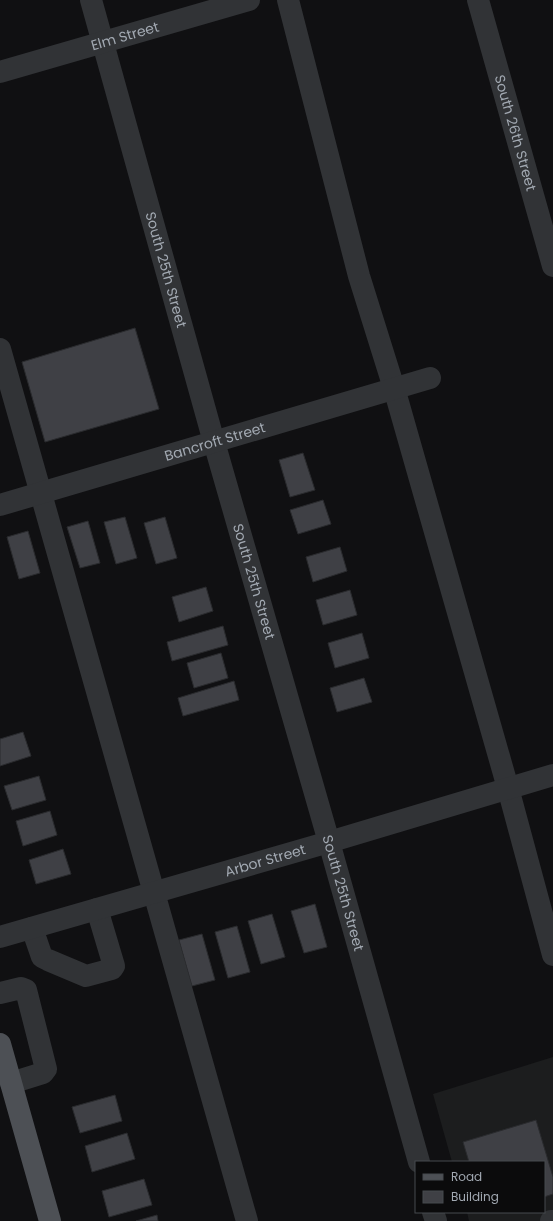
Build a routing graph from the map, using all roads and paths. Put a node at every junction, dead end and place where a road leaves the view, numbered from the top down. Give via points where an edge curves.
1 (91, 0) edge
2 (249, 0) edge
3 (288, 0) edge
4 (478, 0) edge
5 (103, 42) junction
6 (0, 72) edge
7 (553, 266) edge
8 (0, 350) edge
9 (430, 378) dead end
10 (394, 388) junction
11 (214, 442) junction
12 (41, 493) junction
13 (0, 505) edge
14 (553, 775) edge
15 (508, 788) junction
16 (329, 842) junction
17 (154, 893) junction
18 (96, 909) junction
19 (32, 928) junction
20 (0, 937) edge
21 (553, 955) edge
22 (0, 993) edge
23 (0, 1044) edge
24 (11, 1083) junction
25 (419, 1161) edge
26 (50, 1221) edge
27 (247, 1221) edge

1 - 5 street, South 25th Street
2 - 5 street, Elm Street
3 - 10 street via 359,276
4 - 7 street, South 26th Street
5 - 6 street, Elm Street
5 - 11 street, South 25th Street
8 - 12 street
9 - 10 street, Bancroft Street
10 - 11 street, Bancroft Street
10 - 15 street
11 - 12 street, Bancroft Street
11 - 16 street, South 25th Street
12 - 13 street, Bancroft Street
12 - 17 street
14 - 15 street, Arbor Street
15 - 16 street, Arbor Street
15 - 21 street
16 - 17 street, Arbor Street
16 - 25 street, South 25th Street
17 - 18 street, Arbor Street
17 - 27 street
18 - 19 street, Arbor Street
18 - 19 street via 114,966 112,970 86,976 42,957
19 - 20 street, Arbor Street
22 - 24 street via 20,988 26,990 46,1069 43,1073
23 - 24 main road
24 - 26 main road

